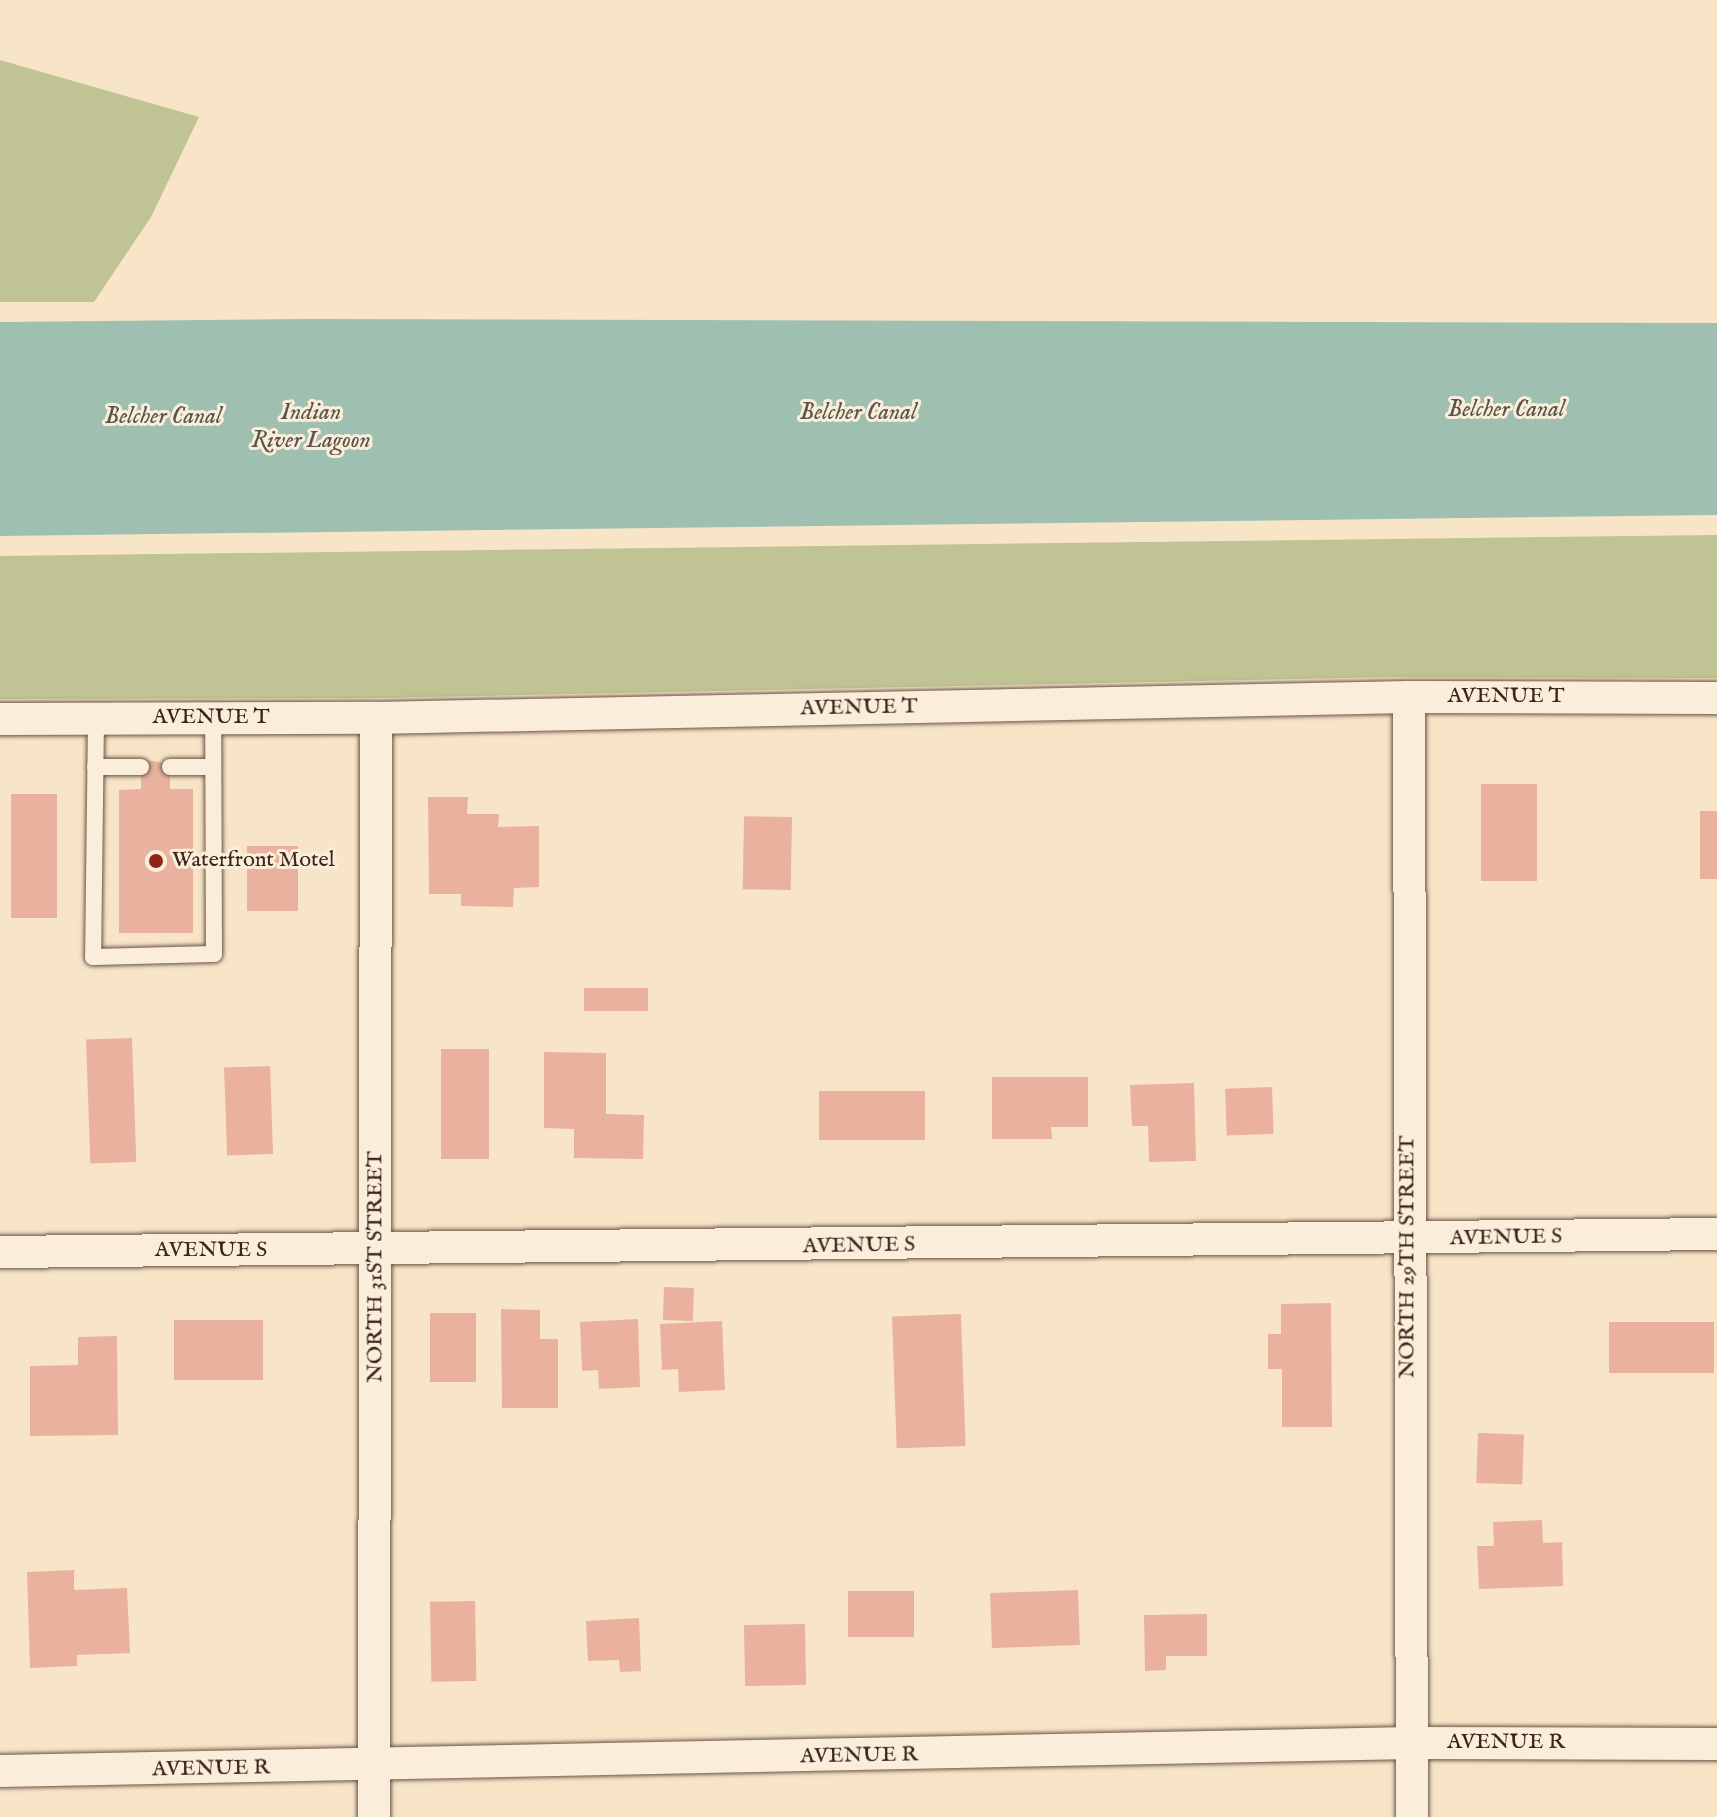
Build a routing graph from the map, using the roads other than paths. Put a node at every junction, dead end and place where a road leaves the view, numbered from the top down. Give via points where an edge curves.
1 (1409, 697) junction
2 (1717, 698) edge
3 (213, 718) junction
4 (376, 718) junction
5 (0, 719) edge
6 (96, 719) junction
7 (95, 767) junction
8 (141, 767) dead end
9 (170, 767) dead end
10 (213, 767) junction
11 (1717, 1234) edge
12 (1407, 1240) junction
13 (377, 1250) junction
14 (0, 1252) edge
15 (1412, 1743) junction
16 (1717, 1744) edge
17 (373, 1767) junction
18 (0, 1771) edge
19 (374, 1817) edge
20 (1412, 1817) edge

1 - 2 street, AVENUE T
1 - 4 street, AVENUE T
1 - 12 street, NORTH 29TH STREET
3 - 4 street, AVENUE T
3 - 6 street, AVENUE T
3 - 10 lane
4 - 13 street, NORTH 31ST STREET
5 - 6 street, AVENUE T
6 - 7 lane
7 - 8 lane
7 - 10 lane via 93,957 214,954
9 - 10 lane
11 - 12 street, AVENUE S
12 - 13 street, AVENUE S
12 - 15 street, NORTH 29TH STREET
13 - 14 street, AVENUE S
13 - 17 street, NORTH 31ST STREET
15 - 16 street, AVENUE R
15 - 17 street, AVENUE R
15 - 20 street, NORTH 29TH STREET
17 - 18 street, AVENUE R
17 - 19 street, NORTH 31ST STREET

